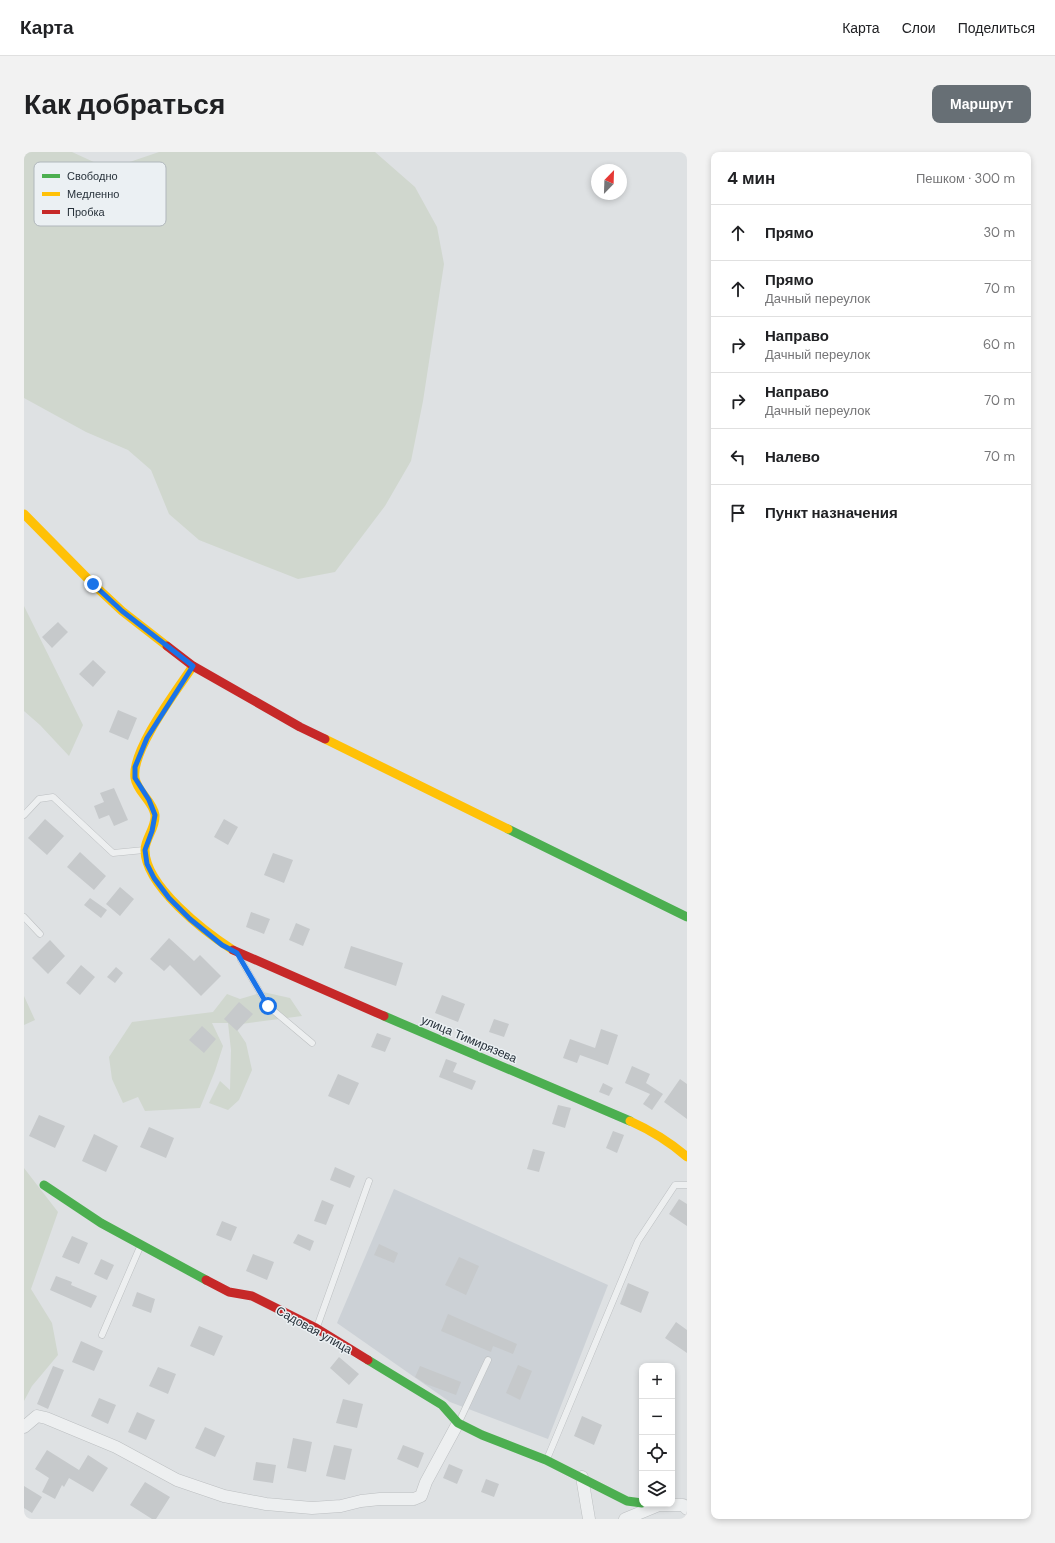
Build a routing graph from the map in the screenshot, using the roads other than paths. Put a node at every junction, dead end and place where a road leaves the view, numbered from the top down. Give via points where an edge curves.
1 (24, 514) edge
2 (193, 666) junction
3 (24, 815) edge
4 (145, 850) junction
5 (24, 917) edge
6 (687, 917) edge
7 (40, 934) dead end
8 (237, 953) junction
9 (312, 1043) dead end
10 (687, 1157) edge
11 (369, 1181) dead end
12 (44, 1185) dead end
13 (687, 1185) edge
14 (141, 1245) junction
15 (316, 1328) junction
16 (102, 1335) dead end
17 (488, 1360) dead end
18 (458, 1423) junction
19 (24, 1427) edge
20 (546, 1460) junction
21 (582, 1477) junction
22 (686, 1502) edge
23 (639, 1503) edge
24 (675, 1503) edge
25 (650, 1507) edge
26 (589, 1519) edge
27 (625, 1519) edge

1 - 2 street via 122,611
2 - 4 street via 147,738 135,767 135,778 155,815
2 - 6 street via 300,727
3 - 4 lane via 39,799 53,797 113,853
4 - 8 street, улица Тимирязева via 147,864 154,878 169,898 222,945
5 - 7 lane
8 - 9 lane via 268,1006
8 - 10 street, улица Тимирязева via 647,1129 678,1148
11 - 15 lane
12 - 14 street, Садовая улица via 101,1223
13 - 20 lane via 675,1185 638,1241
14 - 15 street, Садовая улица via 229,1292 252,1296
14 - 16 lane
15 - 18 street, Садовая улица via 442,1405
17 - 18 lane
18 - 19 street via 421,1496 414,1499 380,1499 312,1508 266,1504 224,1496 184,1482 116,1447 46,1418 37,1416
18 - 20 street, Садовая улица
20 - 21 street, Садовая улица
21 - 23 street, Садовая улица via 628,1501
21 - 26 street
22 - 24 street
25 - 27 street

